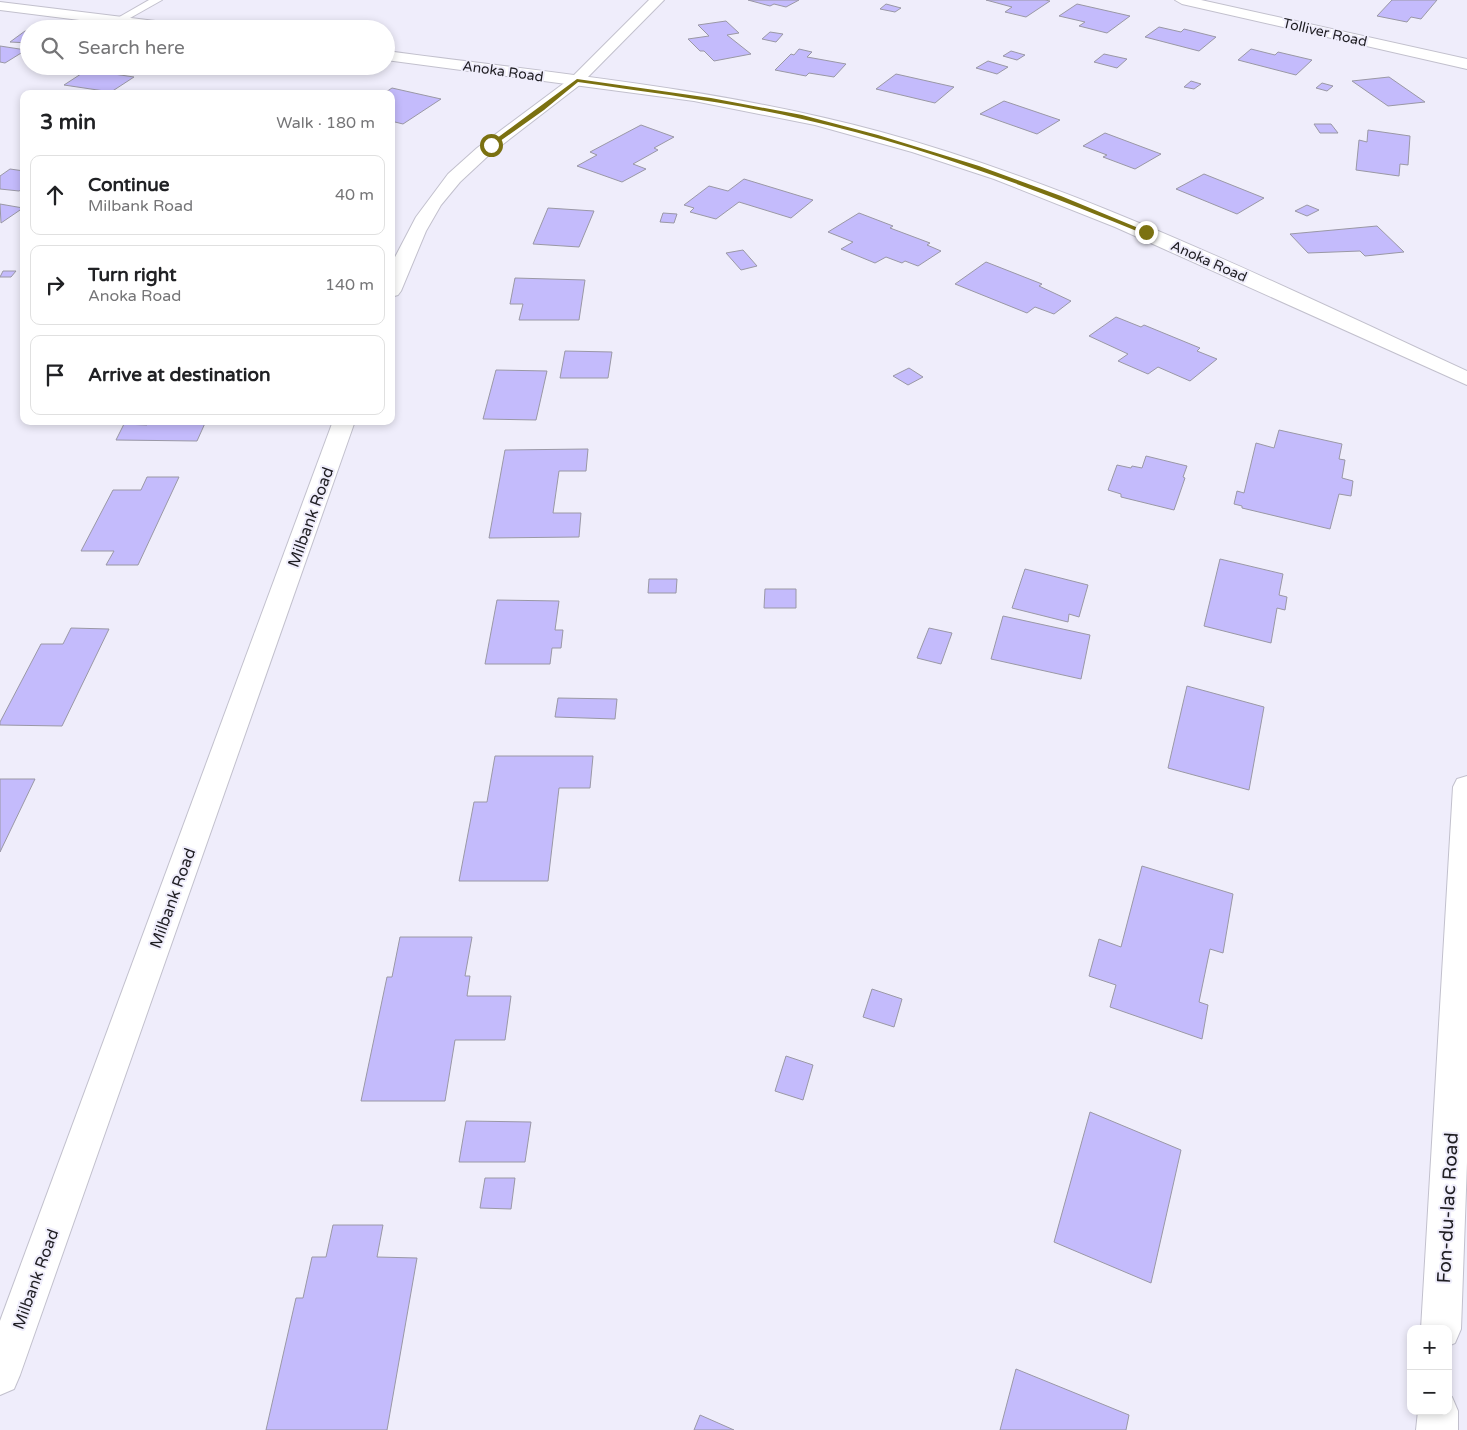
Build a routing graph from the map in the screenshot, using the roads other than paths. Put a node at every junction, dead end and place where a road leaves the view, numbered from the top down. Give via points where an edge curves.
1 (156, 0) edge
2 (657, 0) edge
3 (1182, 0) edge
4 (0, 6) edge
5 (118, 20) joint
6 (395, 55) edge
7 (1467, 64) edge
8 (577, 81) junction
9 (395, 280) edge
10 (1467, 378) edge
11 (343, 425) edge
12 (1467, 787) edge
13 (1442, 1325) edge
14 (0, 1374) edge
15 (1438, 1415) edge
16 (1437, 1430) edge

1 - 5 lane
2 - 8 street
3 - 7 street, Tolliver Road
4 - 5 street
6 - 8 street, Anoka Road
8 - 9 street via 491,145 454,178 429,211
8 - 10 street, Anoka Road via 802,117 978,167 1146,232
11 - 14 street, Milbank Road
12 - 13 street, Fon-du-lac Road
15 - 16 street

